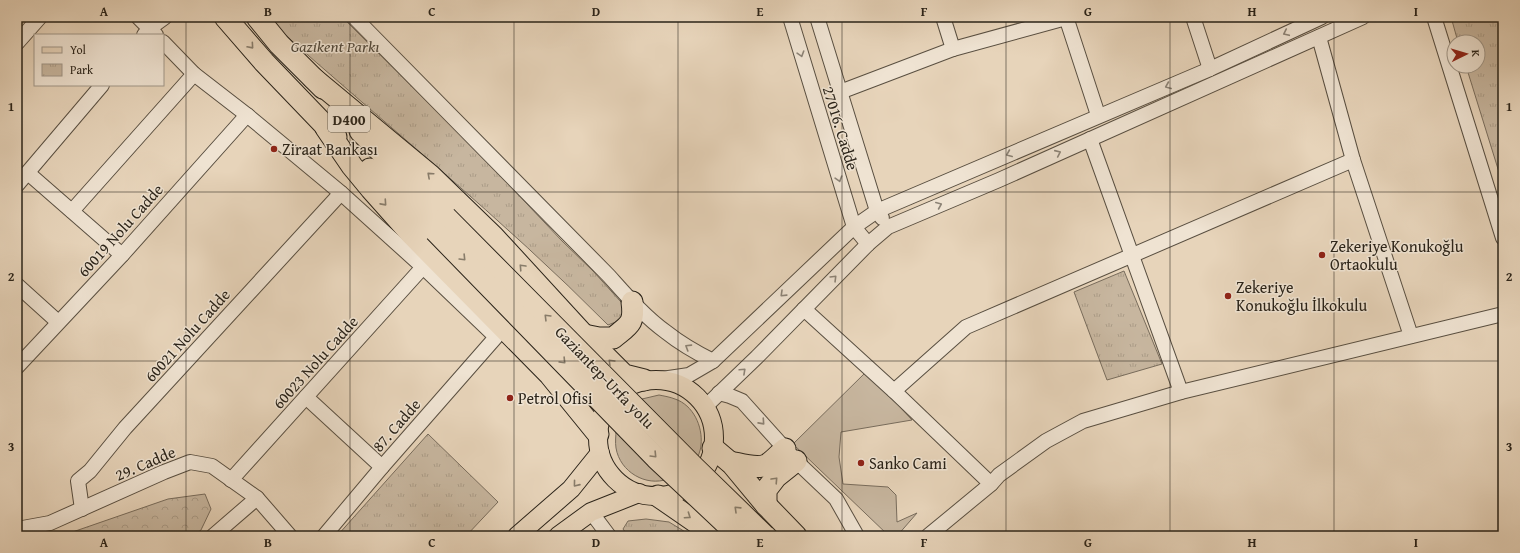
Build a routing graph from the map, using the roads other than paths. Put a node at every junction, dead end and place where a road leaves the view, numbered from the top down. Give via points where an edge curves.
1 (138, 17) edge
2 (165, 17) edge
3 (225, 17) edge
4 (257, 17) edge
5 (354, 17) edge
6 (790, 17) edge
7 (817, 17) edge
8 (943, 17) edge
9 (1066, 17) edge
10 (1193, 17) edge
11 (1363, 17) edge
12 (1434, 17) edge
13 (1315, 18) edge
14 (34, 19) edge
15 (150, 33) edge
16 (1319, 36) junction
17 (17, 43) edge
18 (164, 43) edge
19 (953, 49) junction
20 (1210, 69) junction
21 (194, 74) junction
22 (314, 78) junction
23 (101, 86) edge
24 (840, 92) junction
25 (247, 115) junction
26 (1098, 115) junction
27 (326, 128) junction
28 (1090, 139) junction
29 (1353, 160) junction
30 (28, 173) junction
31 (17, 185) edge
32 (341, 192) junction
33 (877, 211) junction
34 (72, 212) junction
35 (441, 224) junction
36 (888, 226) junction
37 (854, 227) junction
38 (1503, 238) edge
39 (868, 244) junction
40 (122, 255) junction
41 (1132, 255) junction
42 (423, 267) junction
43 (17, 285) edge
44 (632, 302) junction
45 (804, 309) junction
46 (1503, 314) edge
47 (58, 322) junction
48 (584, 335) junction
49 (1411, 336) junction
50 (713, 361) junction
51 (17, 367) edge
52 (653, 380) junction
53 (894, 391) junction
54 (1181, 392) junction
55 (719, 394) junction
56 (306, 397) junction
57 (705, 407) junction
58 (599, 444) junction
59 (713, 448) junction
60 (791, 455) junction
61 (730, 462) junction
62 (382, 467) junction
63 (232, 480) junction
64 (990, 484) junction
65 (649, 495) junction
66 (257, 498) junction
67 (766, 505) junction
68 (82, 509) junction
69 (591, 512) junction
70 (17, 529) edge
71 (213, 536) edge
72 (290, 536) edge
73 (324, 536) edge
74 (517, 536) edge
75 (558, 536) edge
76 (609, 536) edge
77 (716, 536) edge
78 (739, 536) edge
79 (766, 536) edge
80 (796, 536) edge
81 (857, 536) edge
82 (928, 536) edge

1 - 15 street
2 - 15 street
3 -> 27 highway, D400
4 - 22 highway, D400 via 279,44
5 - 44 street
6 -> 37 street, 27016. Cadde
7 - 24 street, 27016. Cadde
8 - 19 street
9 - 19 street
9 - 26 street
10 - 20 street
11 - 16 street
12 - 38 street
13 -> 20 street
14 - 17 street
16 - 28 street
16 - 29 street
18 - 21 street
19 - 24 street
20 -> 26 street
21 - 25 street
21 - 34 street
22 - 35 highway, D400
48 -> 22 highway via 494,237 430,175
23 - 30 street
24 - 33 street, 27016. Cadde
25 - 32 street
25 - 40 street, 60019 Nolu Cadde
26 -> 33 street
27 - 35 highway, D400
27 -> 58 highway via 352,166 412,235 550,375
36 -> 28 street
28 - 41 street
29 - 41 street
29 - 49 street
30 - 31 street
30 - 34 street
32 - 42 street
32 - 68 street, 60021 Nolu Cadde via 125,428 90,471 78,481
33 - 36 street, 27016. Cadde
33 - 37 street
34 - 40 street
35 -> 78 highway, Gaziantep-Urfa yolu / D400, bridge via 656,458
79 -> 35 highway, Gaziantep-Urfa yolu / D400, bridge
36 - 39 street
37 - 39 street, 27016. Cadde
37 -> 50 street
45 -> 39 street
40 - 47 street, 60019 Nolu Cadde
41 - 53 street via 966,327
41 - 54 street
42 - 56 street, 60023 Nolu Cadde
42 - 62 street, 87. Cadde via 496,337
43 - 47 street
44 - 48 highway via 634,313 631,324 613,338
50 -> 44 street via 664,332
45 - 53 street
55 -> 45 street
46 - 49 street
47 - 51 street, 60019 Nolu Cadde
52 -> 48 highway via 624,375
49 - 54 street
50 - 52 street via 689,375
52 - 57 main road via 681,385 696,396
52 - 58 main road via 626,387 612,399 602,416
53 - 64 street
54 - 64 street via 1083,421 1046,441
55 - 57 street
55 -> 60 street via 742,401
56 - 62 street
56 - 63 street, 60023 Nolu Cadde
57 - 59 main road via 713,429
58 - 65 main road via 608,471 622,485
58 -> 74 main road via 571,489
59 - 61 highway
59 - 65 main road via 711,459 694,482 677,492
60 - 61 highway via 758,467
67 -> 60 highway via 766,490
60 - 81 street via 836,499
61 - 67 highway
62 - 73 street, 87. Cadde
63 - 66 street, 29. Cadde
63 - 68 street, 29. Cadde via 212,466 190,462
64 - 82 street
65 - 69 main road
65 -> 77 highway
66 - 71 street
66 - 72 street, 29. Cadde
67 - 80 highway
68 - 70 street, 29. Cadde via 50,523
69 - 75 main road
69 - 76 street

